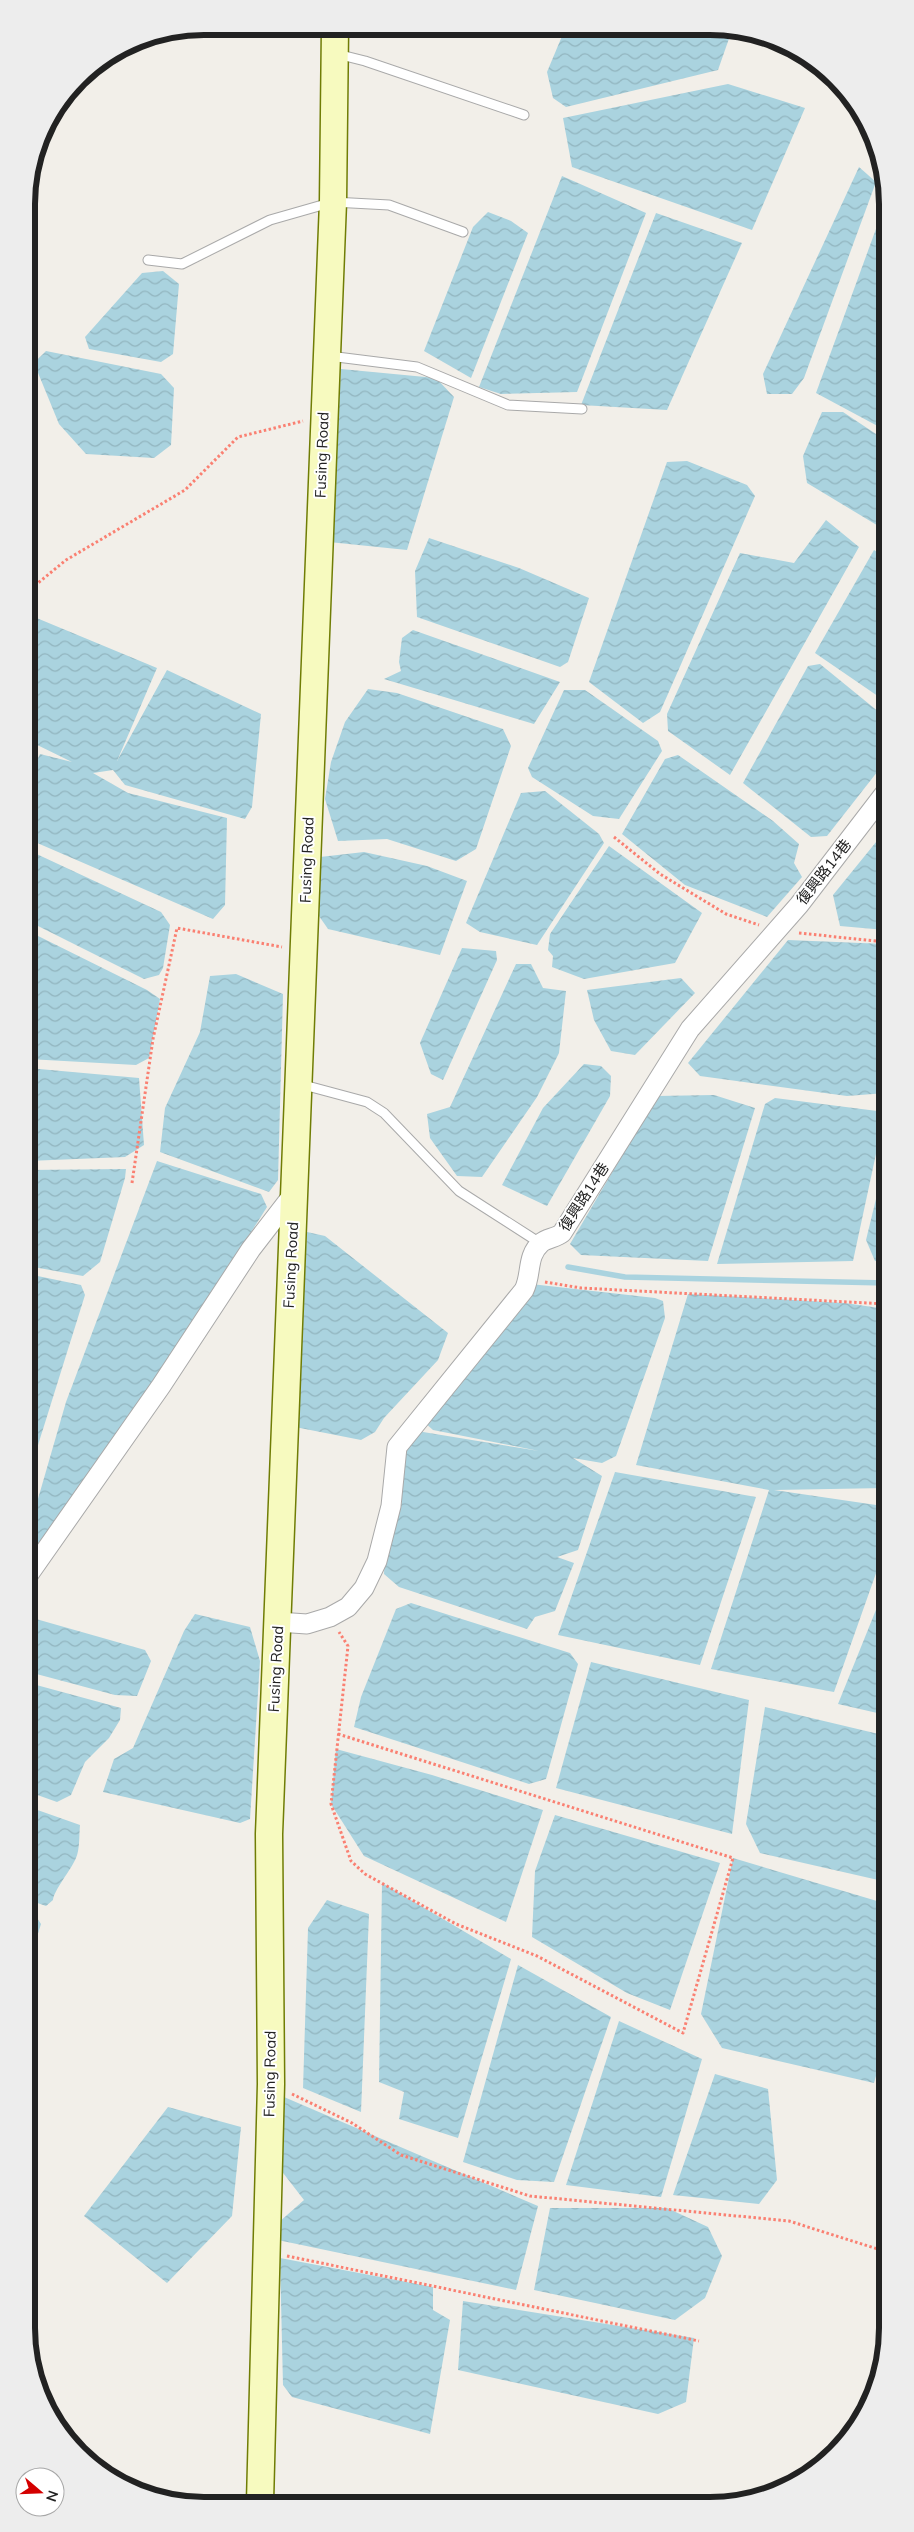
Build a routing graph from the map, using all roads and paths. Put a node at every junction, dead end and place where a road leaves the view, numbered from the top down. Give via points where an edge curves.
1 (335, 35) edge
2 (334, 54) junction
3 (524, 115) dead end
4 (334, 202) junction
5 (464, 232) dead end
6 (148, 260) dead end
7 (326, 356) junction
8 (582, 409) dead end
9 (323, 416) junction
10 (35, 585) edge
11 (879, 801) edge
12 (614, 837) dead end
13 (777, 930) junction
14 (879, 941) edge
15 (303, 951) junction
16 (300, 1084) junction
17 (132, 1183) dead end
18 (295, 1192) junction
19 (540, 1243) junction
20 (529, 1280) junction
21 (879, 1304) edge
22 (35, 1565) edge
23 (330, 1617) junction
24 (278, 1622) junction
25 (338, 1734) junction
26 (272, 2084) junction
27 (879, 2249) edge
28 (266, 2252) junction
29 (699, 2341) dead end
30 (260, 2497) edge

1 - 2 street, Fusing Road
2 - 3 lane via 365,61
2 - 4 street, Fusing Road
4 - 5 lane via 389,205
4 - 6 lane via 270,220 182,264
4 - 7 street, Fusing Road
7 - 8 lane via 417,367 508,405
7 - 9 street, Fusing Road
9 - 10 path via 238,437 185,490 66,560
9 - 15 street, Fusing Road
11 - 13 street, 復興路14巷
12 - 13 path via 660,874 726,914
13 - 14 path
13 - 19 street, 復興路14巷 via 690,1029 562,1233
15 - 16 street, Fusing Road
15 - 17 path via 177,928 152,1039
16 - 18 street, Fusing Road
16 - 19 lane via 366,1102 384,1113 460,1191
18 - 22 street via 251,1249 161,1386
18 - 24 street, Fusing Road
19 - 20 street via 528,1266
20 - 21 path via 580,1288
20 - 23 street via 397,1447 391,1506 377,1560 364,1588 348,1607
23 - 24 street via 307,1624
23 - 25 path via 348,1646
24 - 26 street, Fusing Road via 269,1834
25 - 25 path via 331,1804 351,1861 365,1874 456,1924 537,1956 684,2033 733,1858
26 - 27 path via 352,2123 401,2154 530,2196 789,2221
26 - 28 street, Fusing Road
28 - 29 path
28 - 30 street, Fusing Road

